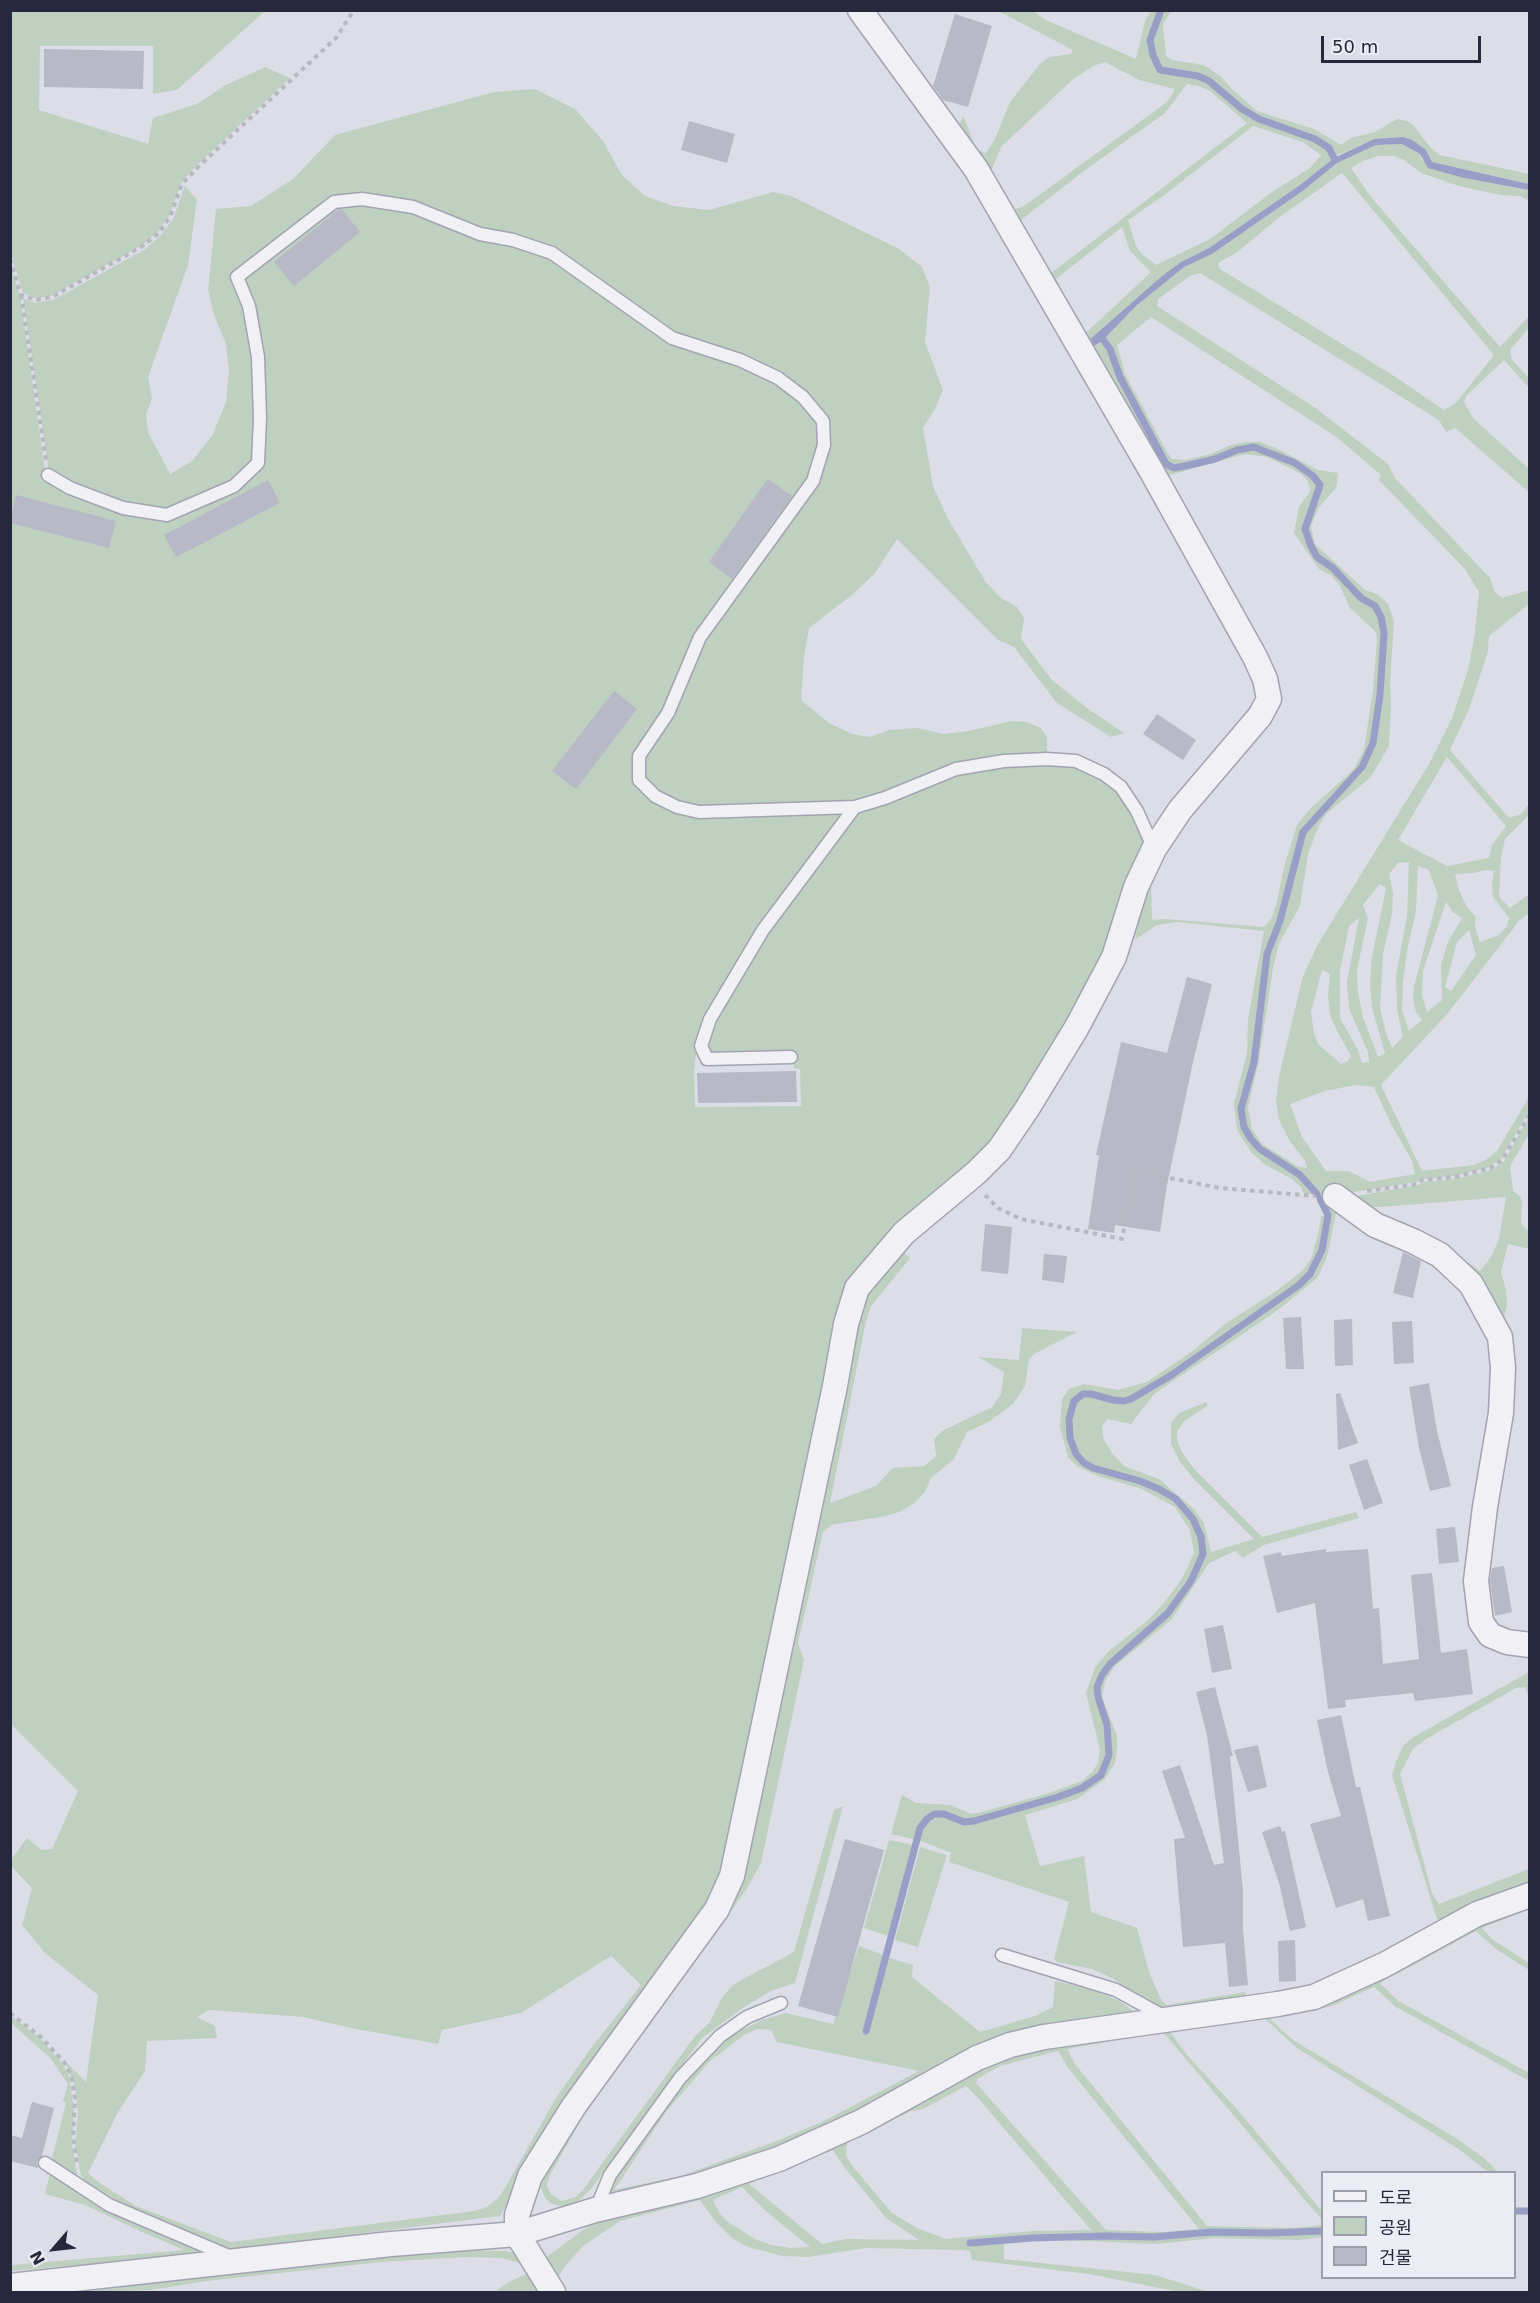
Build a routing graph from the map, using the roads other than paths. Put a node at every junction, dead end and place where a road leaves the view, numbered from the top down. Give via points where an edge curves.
1 (860, 10) edge
2 (48, 475) road end
3 (855, 807) junction
4 (1154, 849) junction
5 (791, 1057) dead end
6 (1335, 1196) road end
7 (1530, 1646) edge
8 (1530, 1895) edge
9 (1002, 1955) dead end
10 (781, 2003) dead end
11 (1169, 2019) junction
12 (45, 2163) dead end
13 (595, 2210) junction
14 (517, 2234) junction
15 (238, 2260) junction
16 (10, 2286) edge
17 (53, 2287) edge
18 (554, 2292) edge

1 - 4 street via 976,169 1152,472 1265,679 1269,699 1260,716 1180,810
2 - 3 lane via 70,488 123,508 167,515 234,486 258,463 260,418 258,357 249,306 237,277 334,202 362,199 413,207 480,234 552,253 672,338 740,360 778,378 803,397 823,420 824,445 813,481 700,638 668,713 639,756 639,780 655,796 699,812
3 - 4 lane via 956,770 1004,761 1076,761 1121,787
3 - 5 lane via 764,930 710,1019 701,1046 707,1059
4 - 14 street via 1136,887 1114,957 1027,1109 999,1150 904,1233 857,1288 846,1324 732,1876 717,1909 574,2106 530,2176 518,2215
6 - 7 street via 1375,1225 1440,1255 1471,1284 1500,1337 1501,1413 1476,1581 1481,1622 1490,1635
8 - 11 street via 1477,1914 1384,1965 1314,1997
9 - 11 lane via 1116,1990
10 - 13 lane via 747,2017 720,2036 680,2078 610,2175
11 - 13 street via 1010,2045 977,2058 861,2122 779,2159 697,2186
12 - 15 lane via 133,2216
13 - 14 street
14 - 15 street
14 - 18 street
15 - 17 street
16 - 17 street

